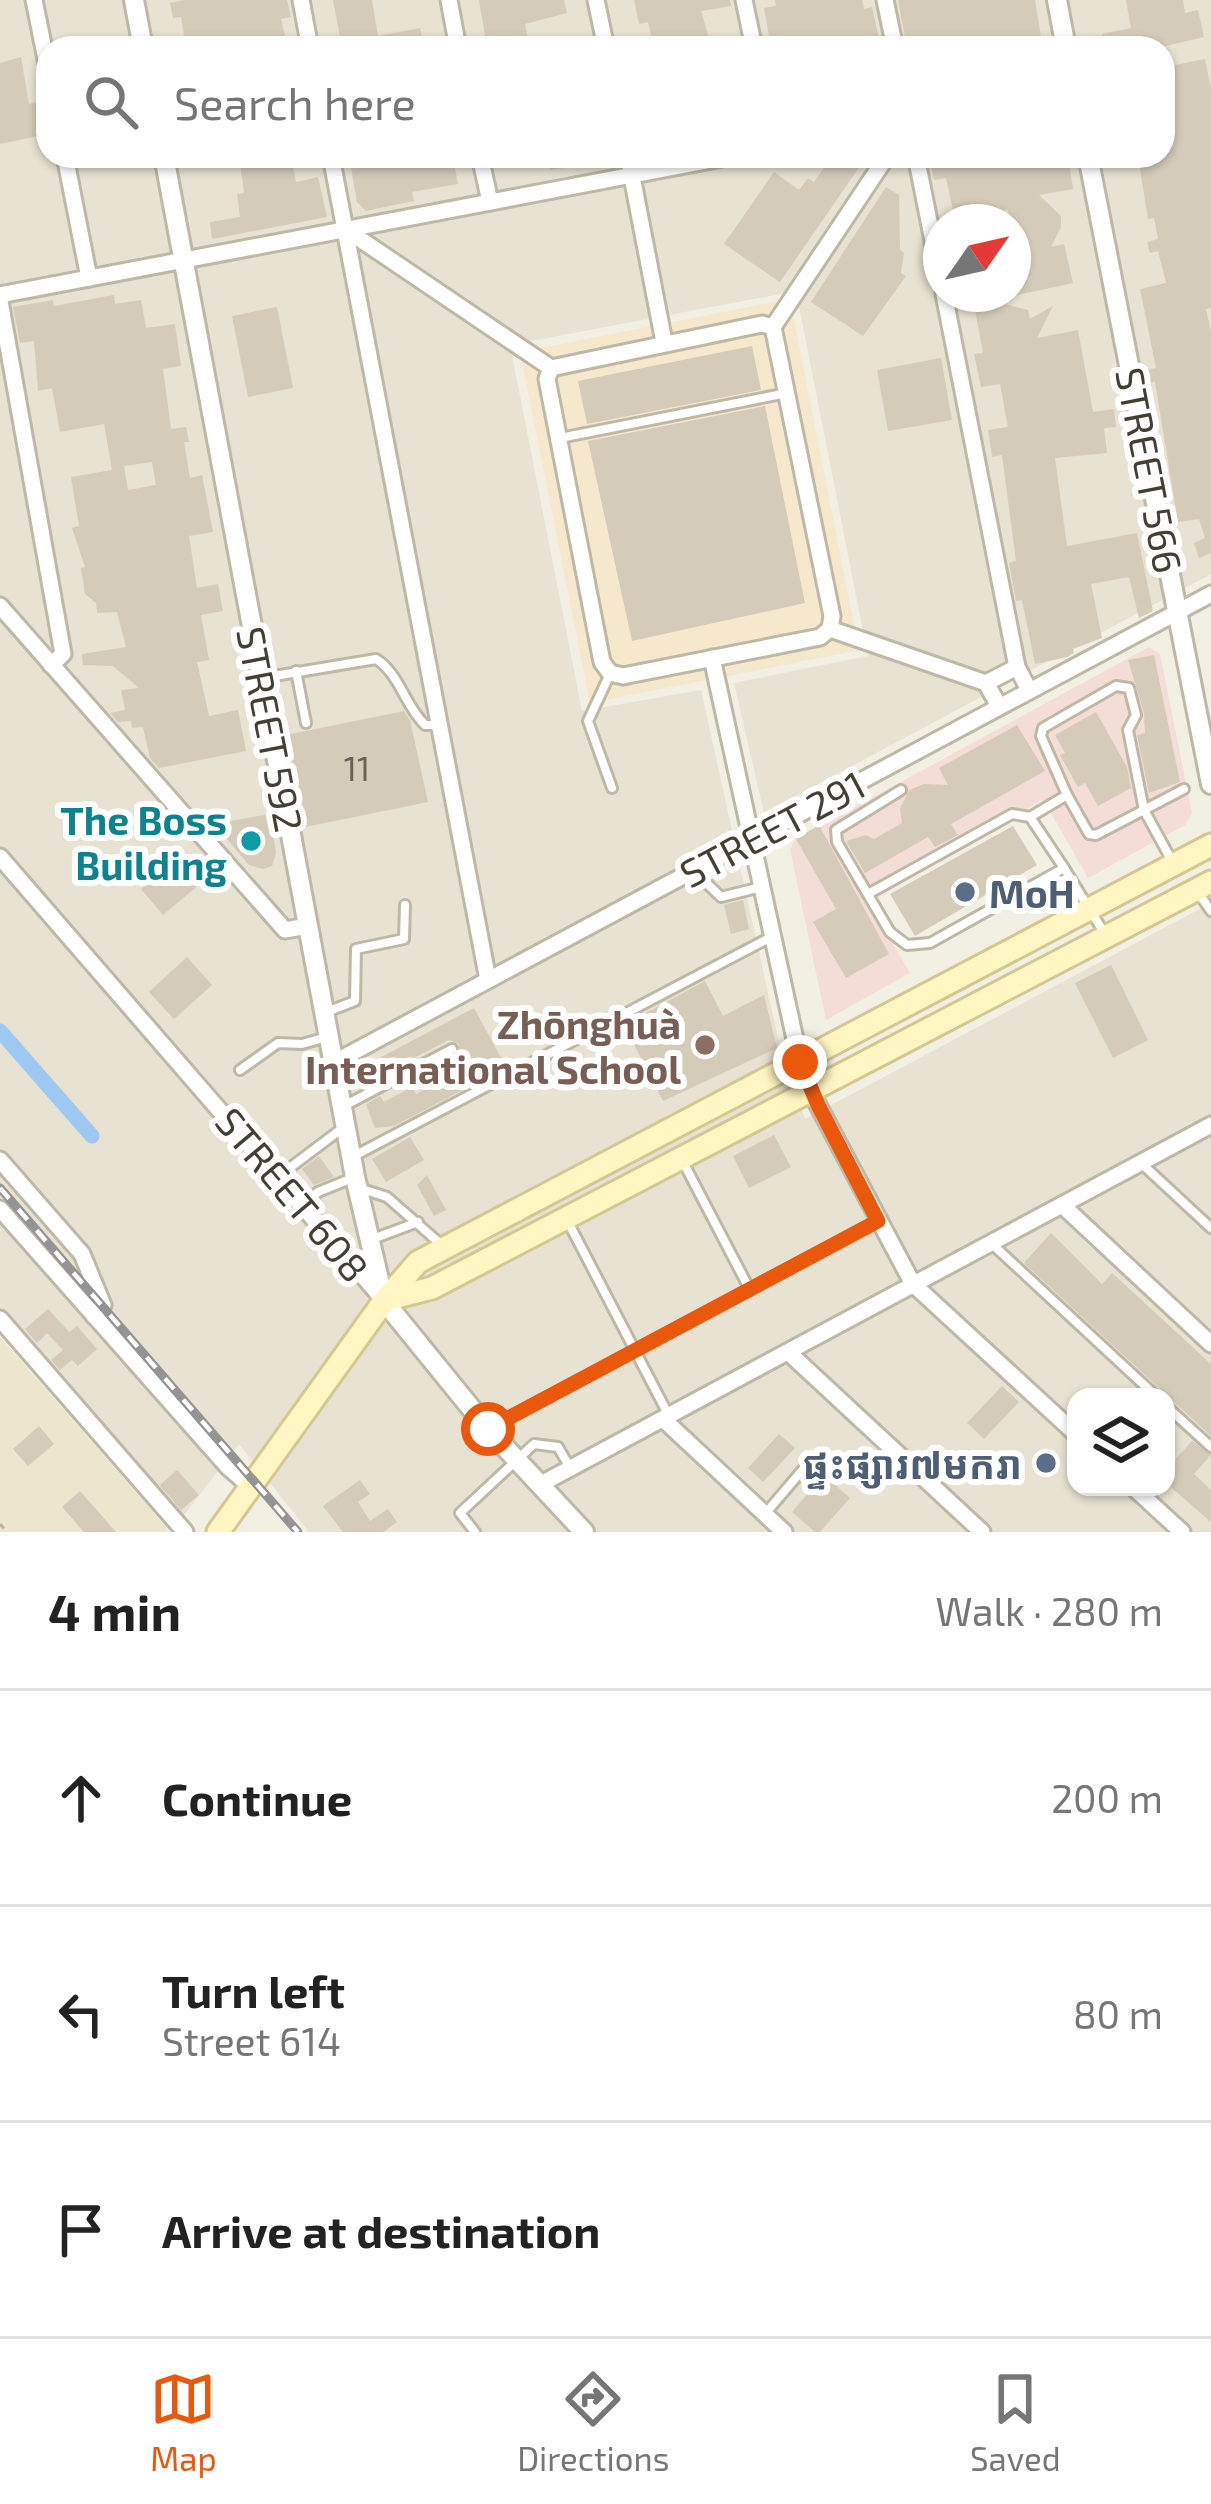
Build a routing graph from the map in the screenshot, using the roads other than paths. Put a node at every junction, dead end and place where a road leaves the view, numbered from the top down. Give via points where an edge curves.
1 (34, 0) edge
2 (134, 0) edge
3 (301, 0) edge
4 (449, 0) edge
5 (596, 0) edge
6 (744, 0) edge
7 (885, 0) edge
8 (1057, 0) edge
9 (41, 36) edge
10 (141, 36) edge
11 (308, 36) edge
12 (456, 36) edge
13 (604, 36) edge
14 (752, 36) edge
15 (892, 36) edge
16 (1064, 36) edge
17 (67, 168) edge
18 (166, 168) edge
19 (333, 168) edge
20 (483, 168) edge
21 (631, 168) edge
22 (669, 168) edge
23 (878, 168) edge
24 (918, 168) edge
25 (1090, 168) edge
26 (632, 175) junction
27 (490, 202) junction
28 (926, 204) edge
29 (345, 230) junction
30 (184, 260) junction
31 (89, 278) junction
32 (0, 298) edge
33 (948, 312) edge
34 (773, 327) junction
35 (664, 341) junction
36 (550, 368) junction
37 (788, 393) junction
38 (560, 438) junction
39 (1211, 593) edge
40 (0, 606) edge
41 (1178, 611) junction
42 (830, 629) junction
43 (712, 658) junction
44 (51, 665) junction
45 (1017, 667) junction
46 (296, 671) junction
47 (610, 673) junction
48 (262, 678) junction
49 (986, 683) junction
50 (1029, 690) junction
51 (999, 706) junction
52 (307, 723) dead end
53 (438, 725) junction
54 (1211, 784) edge
55 (612, 788) dead end
56 (1184, 789) dead end
57 (901, 790) dead end
58 (1067, 795) junction
59 (1144, 810) junction
60 (1030, 818) junction
61 (751, 840) junction
62 (1211, 845) edge
63 (0, 856) edge
64 (1174, 865) junction
65 (1064, 868) junction
66 (694, 871) junction
67 (1204, 886) edge
68 (761, 887) junction
69 (868, 894) junction
70 (405, 905) dead end
71 (1091, 909) junction
72 (1211, 911) edge
73 (308, 926) junction
74 (772, 936) junction
75 (1107, 938) junction
76 (990, 962) junction
77 (488, 980) junction
78 (1005, 990) junction
79 (324, 1012) junction
80 (329, 1037) junction
81 (452, 1049) dead end
82 (800, 1062) junction
83 (334, 1064) junction
84 (240, 1070) dead end
85 (811, 1092) junction
86 (344, 1117) junction
87 (1211, 1125) edge
88 (681, 1159) junction
89 (0, 1160) edge
90 (1141, 1163) junction
91 (354, 1174) junction
92 (279, 1176) junction
93 (304, 1205) junction
94 (1062, 1205) junction
95 (0, 1209) edge
96 (567, 1219) junction
97 (878, 1221) junction
98 (418, 1222) junction
99 (1211, 1228) edge
100 (370, 1240) junction
101 (991, 1243) junction
102 (445, 1248) junction
103 (913, 1284) junction
104 (750, 1290) junction
105 (384, 1300) junction
106 (94, 1316) junction
107 (0, 1319) edge
108 (1211, 1344) edge
109 (635, 1350) junction
110 (788, 1352) junction
111 (1147, 1388) edge
112 (1175, 1414) edge
113 (666, 1417) junction
114 (1067, 1427) edge
115 (1211, 1447) edge
116 (517, 1460) junction
117 (805, 1467) dead end
118 (571, 1468) junction
119 (539, 1485) junction
120 (250, 1486) junction
121 (1143, 1496) edge
122 (765, 1514) junction
123 (222, 1530) edge
124 (185, 1532) edge
125 (476, 1532) edge
126 (584, 1532) edge
127 (784, 1532) edge
128 (982, 1532) edge
129 (1182, 1532) edge

1 - 9 street
2 - 10 street
3 - 11 street
4 - 12 street
5 - 13 street
6 - 14 street
7 - 15 street
8 - 16 street
17 - 31 street
18 - 30 street, STREET 592
19 - 29 street
20 - 27 street
21 - 26 street
22 - 26 street
23 - 34 street
24 - 28 street
25 - 41 street, STREET 566
26 - 27 street
26 - 35 street
27 - 29 street
29 - 30 street
29 - 36 street
29 - 53 street
30 - 31 street
30 - 48 street, STREET 592
31 - 32 street
32 - 44 street via 63,654
33 - 45 street
34 - 35 street
34 - 37 street
35 - 36 street
36 - 38 street
37 - 38 lane
37 - 42 street
38 - 47 street
39 - 41 street, STREET 291
40 - 44 street
41 - 50 street, STREET 291
41 - 54 street, STREET 566
42 - 43 street
42 - 49 street
43 - 47 street
43 - 61 street
44 - 73 street via 285,930
45 - 49 street
45 - 50 street
46 - 48 lane
46 - 52 lane
46 - 53 lane via 376,659 411,712 424,725
47 - 55 lane via 588,721
48 - 73 street, STREET 592
49 - 51 street
50 - 51 street, STREET 291
51 - 61 street, STREET 291
53 - 77 street
56 - 59 lane
57 - 69 lane via 836,830
58 - 59 lane via 1089,834
58 - 59 lane via 1043,728 1116,686 1129,688 1136,715 1127,730
58 - 60 lane
59 - 64 lane
60 - 65 lane
60 - 69 lane via 1012,814
61 - 66 street, STREET 291
61 - 68 street
62 - 64 main road
63 - 92 street, STREET 608
64 - 71 main road
65 - 69 lane via 930,943 907,945 890,932
65 - 71 lane
66 - 68 lane via 721,897
66 - 77 street, STREET 291
67 - 72 lane
67 - 75 main road
68 - 74 street
70 - 79 lane via 407,936 356,949 355,1001
71 - 75 lane
71 - 76 main road
73 - 79 street, STREET 592
74 - 82 street
74 - 91 lane
75 - 78 main road
76 - 78 main road
76 - 82 main road
77 - 83 street, STREET 291
78 - 85 main road
79 - 80 street, STREET 592
80 - 83 street, STREET 592
80 - 84 lane via 278,1043
81 - 86 lane
82 - 85 street
82 - 102 main road
83 - 86 street, STREET 592
85 - 88 main road
85 - 97 street
86 - 91 street, STREET 592
86 - 92 lane
87 - 90 street
88 - 96 main road
88 - 104 lane
89 - 106 street via 89,1265 103,1305
90 - 94 street
90 - 99 lane
91 - 93 lane
91 - 98 lane
91 - 100 street, STREET 592
92 - 93 street, STREET 608
93 - 105 street, STREET 608
94 - 101 street
94 - 108 street
95 - 106 street
96 - 105 main road via 432,1288
96 - 109 lane
97 - 103 street
97 - 104 lane
98 - 100 lane
98 - 102 lane
100 - 105 street, STREET 592
101 - 103 street
101 - 111 lane
102 - 105 main road via 418,1262
103 - 110 street
103 - 114 street
104 - 109 lane
105 - 116 street, STREET 608
105 - 120 main road
106 - 120 street
107 - 124 street
109 - 113 lane
110 - 113 street
110 - 128 street
112 - 115 lane
113 - 118 street
113 - 122 street
116 - 118 lane via 534,1444 558,1447
116 - 119 street, STREET 608
116 - 125 lane via 460,1513
117 - 122 lane
118 - 119 street
119 - 126 street, STREET 608
120 - 123 main road
121 - 129 street
122 - 127 street

